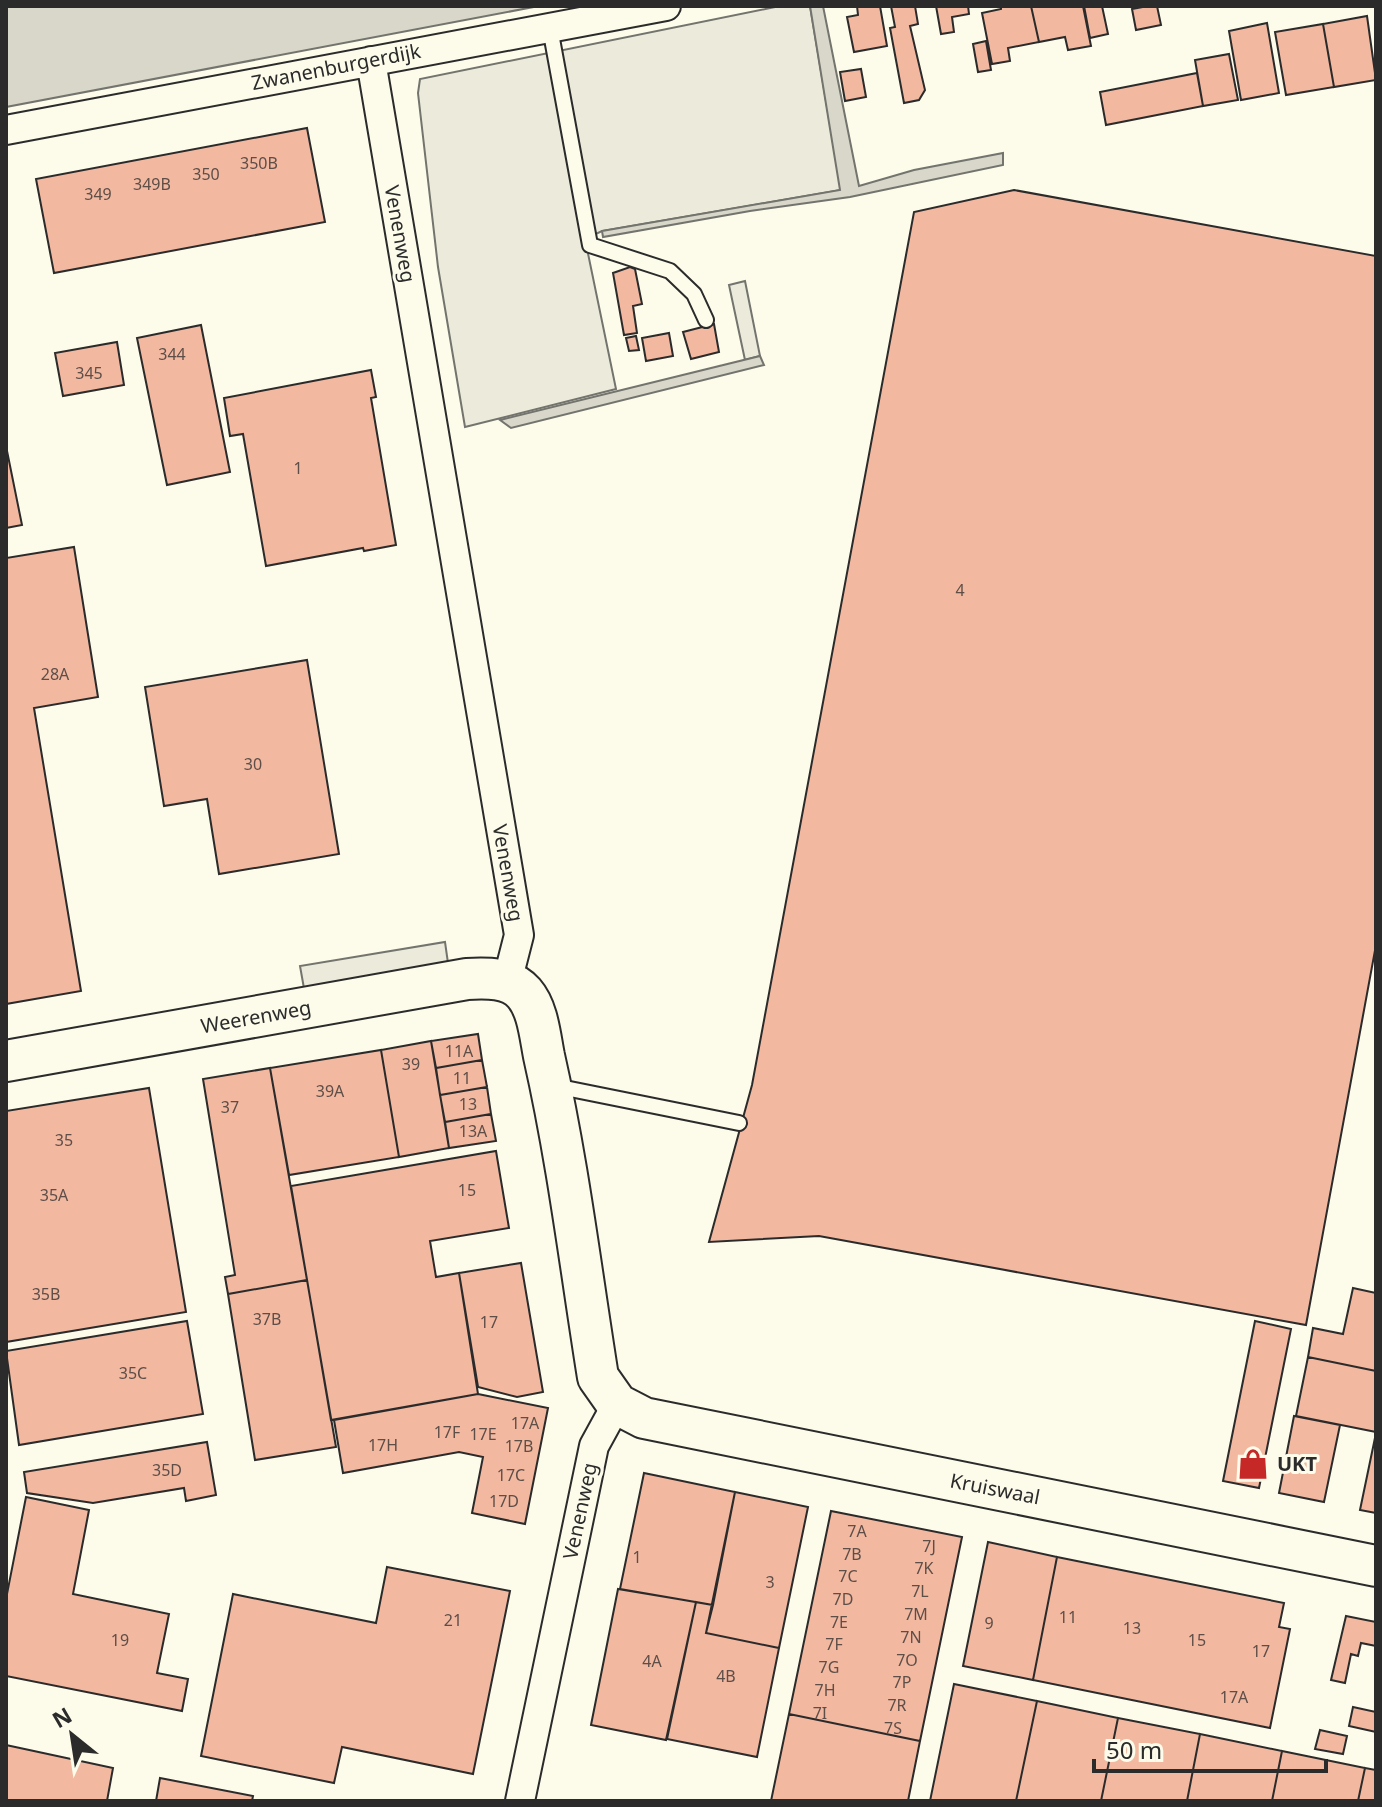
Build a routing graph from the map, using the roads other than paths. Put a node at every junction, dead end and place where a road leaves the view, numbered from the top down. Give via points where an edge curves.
1 (666, 6) edge
2 (550, 28) junction
3 (371, 61) junction
4 (6, 130) edge
5 (706, 320) dead end
6 (507, 982) junction
7 (6, 1061) edge
8 (551, 1085) junction
9 (739, 1123) dead end
10 (617, 1404) junction
11 (1376, 1566) edge
12 (520, 1801) edge

1 - 2 street, Zwanenburgerdijk
2 - 3 street, Zwanenburgerdijk
2 - 5 lane via 590,245 670,271 694,294
3 - 4 street, Zwanenburgerdijk
3 - 6 street, Venenweg via 519,935
6 - 7 street, Weerenweg via 467,979
6 - 8 street via 533,1005
8 - 9 lane
8 - 10 street via 598,1377
10 - 11 street, Kruiswaal via 644,1418
10 - 12 street, Venenweg via 594,1446

